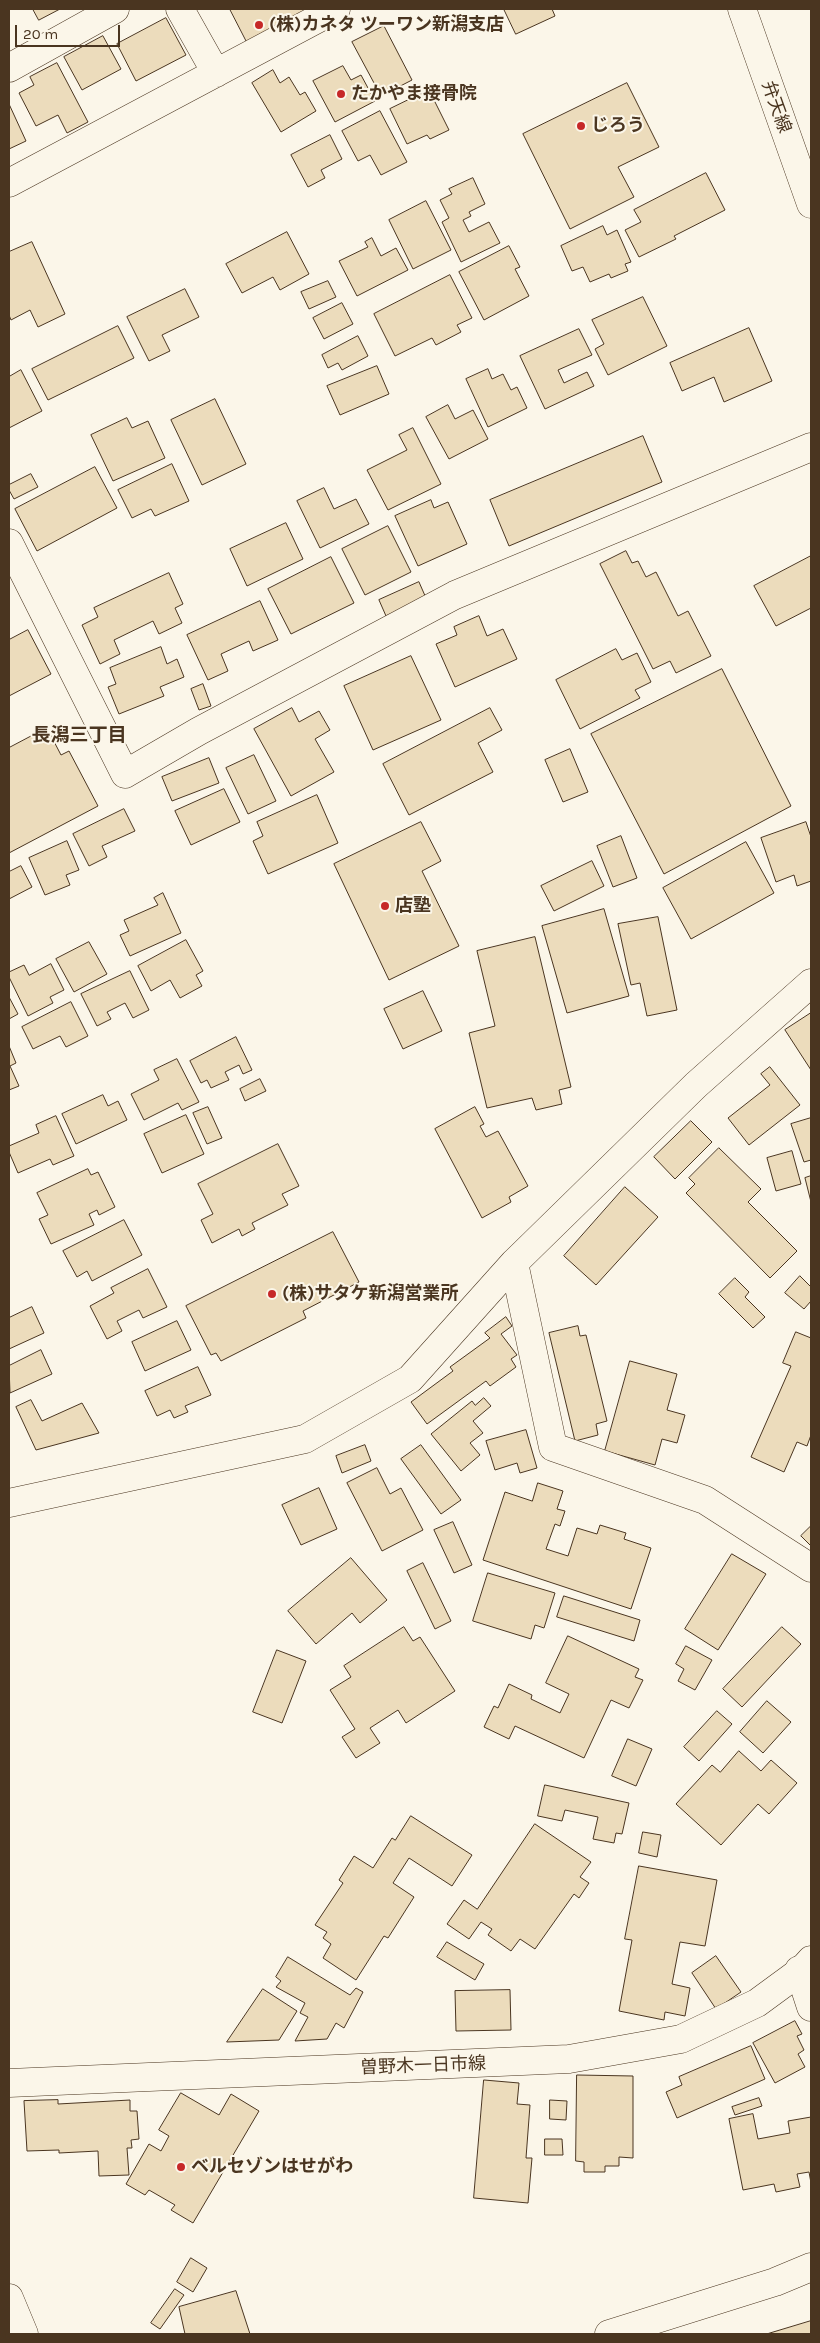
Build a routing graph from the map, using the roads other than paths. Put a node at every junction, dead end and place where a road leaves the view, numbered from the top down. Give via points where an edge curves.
1 (115, 9) edge
2 (180, 9) edge
3 (336, 9) edge
4 (742, 9) edge
5 (9, 68) edge
6 (216, 73) junction
7 (9, 183) edge
8 (811, 204) edge
9 (811, 447) edge
10 (9, 543) edge
11 (811, 983) edge
12 (514, 1263) junction
13 (9, 1503) edge
14 (811, 1568) edge
15 (805, 1965) edge
16 (811, 2007) edge
17 (10, 2088) edge
18 (811, 2267) edge
19 (9, 2298) edge
20 (24, 2334) edge
21 (609, 2334) edge

1 - 5 street
2 - 6 street
3 - 6 street
4 - 8 street, 弁天線
6 - 7 street
9 - 10 street via 455,595 199,731 125,774
11 - 12 street via 696,1085
12 - 13 street via 410,1379 305,1440
12 - 14 street via 553,1447 706,1500
15 - 16 street
15 - 17 street, 曽野木一日市線 via 757,2003 681,2039 569,2059
18 - 21 street via 775,2282
19 - 20 street

